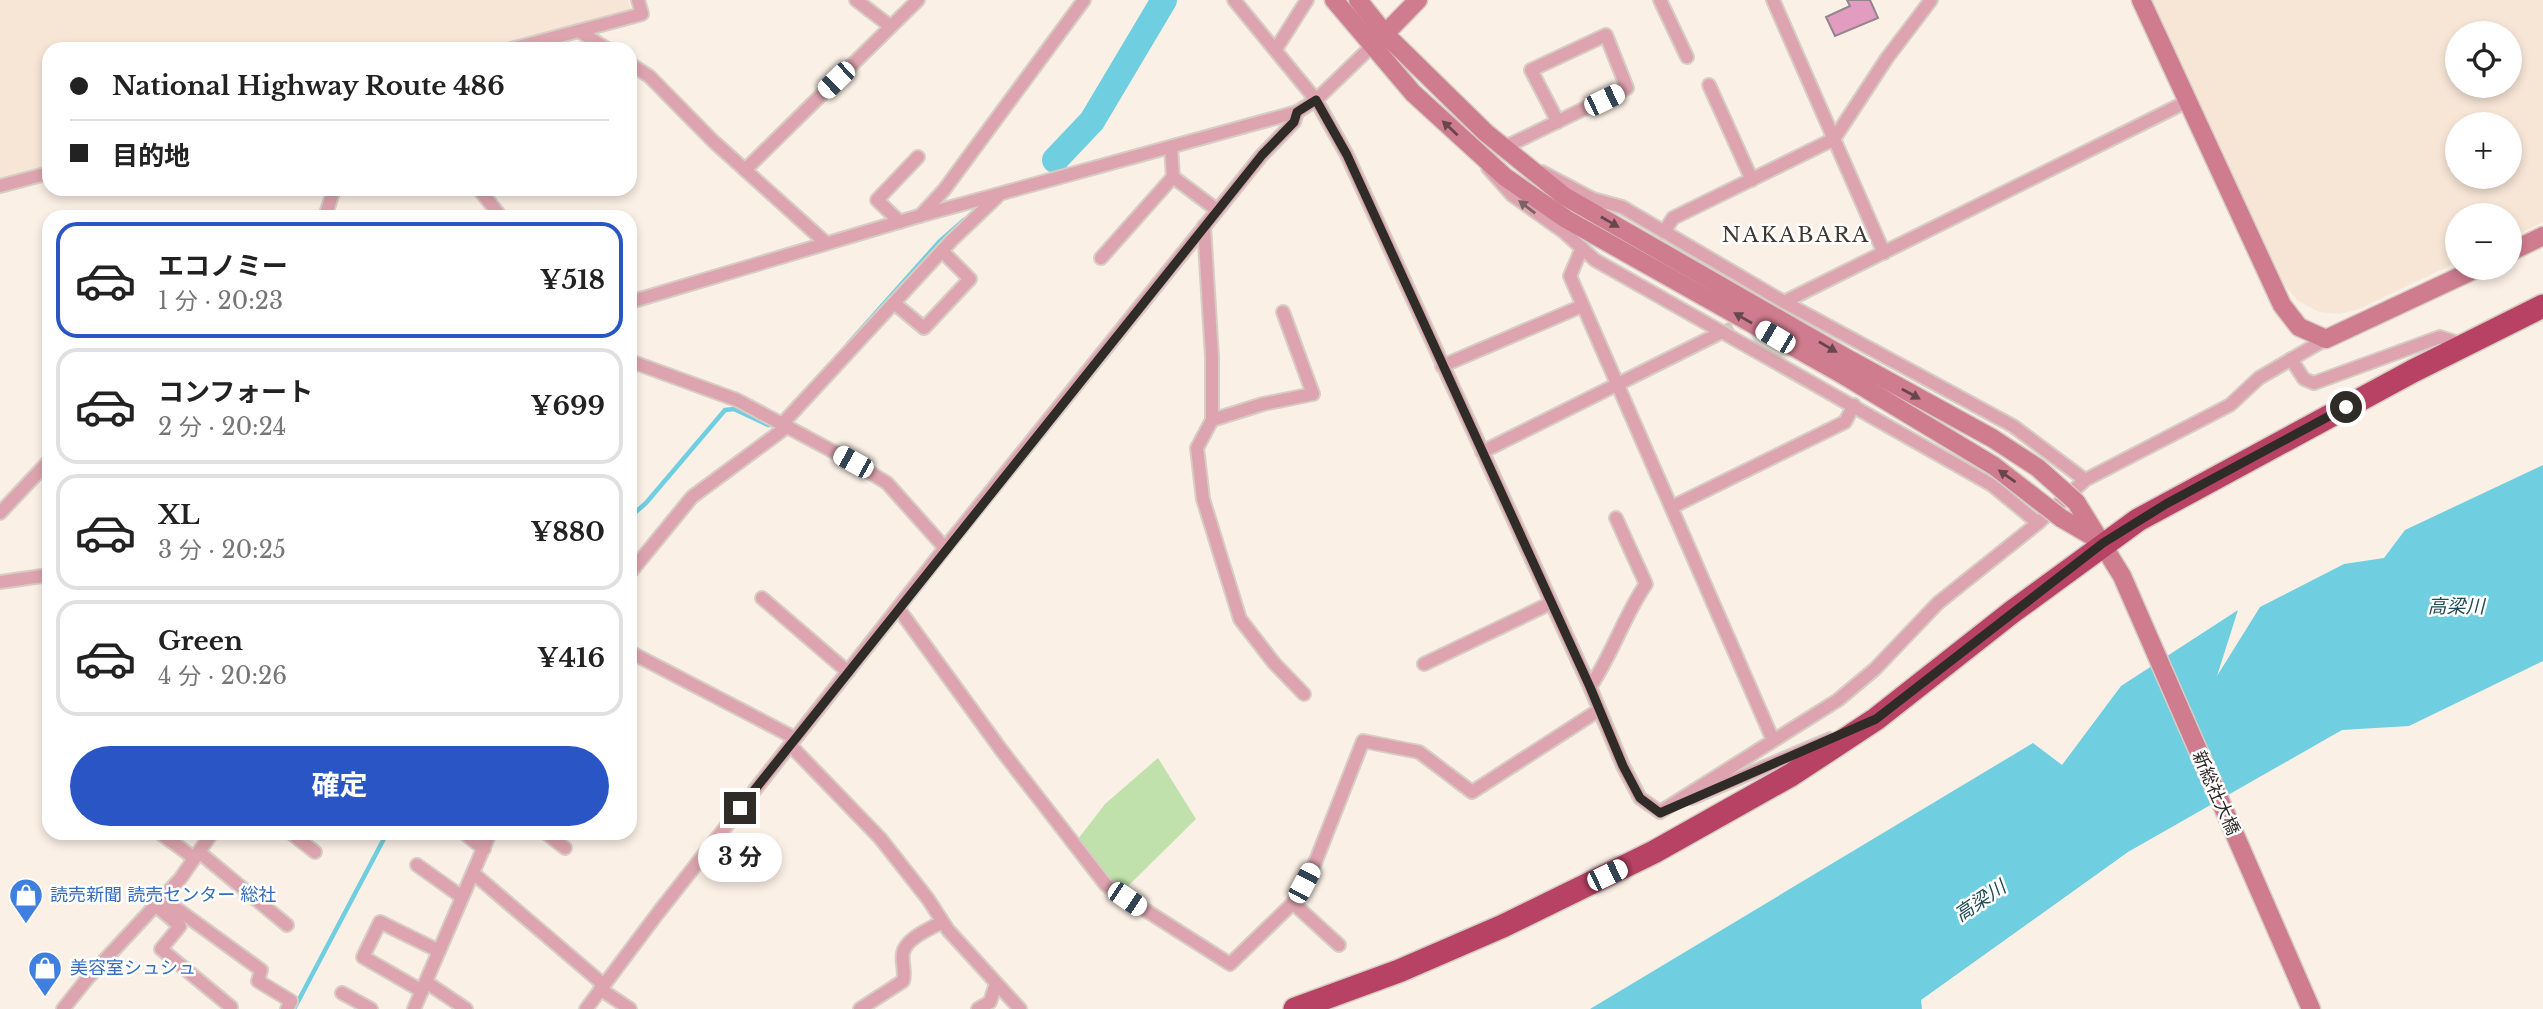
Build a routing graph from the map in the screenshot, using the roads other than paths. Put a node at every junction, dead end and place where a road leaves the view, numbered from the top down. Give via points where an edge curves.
1 (638, 0) edge
2 (856, 0) edge
3 (918, 0) edge
4 (1084, 0) edge
5 (1234, 0) edge
6 (1307, 0) edge
7 (1334, 0) edge
8 (1357, 0) edge
9 (1418, 0) edge
10 (1660, 0) edge
11 (1773, 0) edge
12 (1931, 0) edge
13 (2141, 0) edge
14 (890, 26) junction
15 (579, 31) junction
16 (1386, 35) junction
17 (537, 42) edge
18 (596, 42) edge
19 (1371, 47) junction
20 (1276, 49) junction
21 (1687, 57) dead end
22 (637, 68) edge
23 (1709, 85) dead end
24 (1316, 100) junction
25 (2189, 101) junction
26 (1297, 112) junction
27 (1558, 122) junction
28 (1834, 139) junction
29 (1171, 147) junction
30 (1503, 148) junction
31 (1476, 150) junction
32 (918, 157) dead end
33 (1526, 165) junction
34 (745, 170) junction
35 (42, 175) edge
36 (1173, 177) junction
37 (1752, 180) junction
38 (0, 186) edge
39 (999, 195) junction
40 (1217, 210) junction
41 (919, 216) junction
42 (900, 222) junction
43 (1204, 226) junction
44 (1664, 232) junction
45 (2543, 236) edge
46 (826, 243) junction
47 (2522, 247) edge
48 (1581, 248) junction
49 (942, 251) junction
50 (1884, 253) junction
51 (1101, 258) dead end
52 (2452, 280) edge
53 (637, 300) edge
54 (1784, 302) junction
55 (894, 303) junction
56 (1582, 306) junction
57 (2543, 306) edge
58 (1283, 312) dead end
59 (1722, 332) junction
60 (2326, 339) junction
61 (2465, 345) junction
62 (2291, 359) junction
63 (637, 364) edge
64 (1442, 366) junction
65 (1848, 368) junction
66 (1618, 386) junction
67 (1854, 405) junction
68 (1212, 420) junction
69 (786, 424) junction
70 (1482, 452) junction
71 (42, 468) edge
72 (2085, 480) junction
73 (1672, 507) junction
74 (0, 513) edge
75 (1616, 518) dead end
76 (2038, 523) junction
77 (2103, 543) junction
78 (945, 548) junction
79 (637, 564) edge
80 (42, 576) edge
81 (0, 582) edge
82 (762, 597) dead end
83 (1551, 603) junction
84 (898, 608) junction
85 (637, 656) edge
86 (1424, 664) dead end
87 (848, 672) junction
88 (1590, 687) junction
89 (1304, 694) dead end
90 (1600, 710) junction
91 (1876, 719) junction
92 (1773, 740) junction
93 (792, 741) junction
94 (1660, 813) junction
95 (171, 840) edge
96 (207, 840) edge
97 (299, 840) edge
98 (473, 840) edge
99 (487, 840) edge
100 (555, 840) edge
101 (565, 848) dead end
102 (484, 849) junction
103 (314, 852) dead end
104 (196, 855) junction
105 (417, 865) dead end
106 (473, 873) junction
107 (463, 897) junction
108 (158, 901) junction
109 (1293, 903) junction
110 (942, 922) junction
111 (287, 925) dead end
112 (1339, 945) dead end
113 (439, 951) junction
114 (996, 984) junction
115 (424, 987) junction
116 (602, 987) junction
117 (342, 993) dead end
118 (231, 1007) edge
119 (63, 1009) edge
120 (287, 1009) edge
121 (372, 1009) edge
122 (414, 1009) edge
123 (466, 1009) edge
124 (586, 1009) edge
125 (630, 1009) edge
126 (860, 1009) edge
127 (978, 1009) edge
128 (1020, 1009) edge
129 (1295, 1009) edge
130 (2311, 1009) edge

1 - 15 street via 642,14
2 - 14 street
3 - 14 street
4 - 41 street via 944,190
5 - 20 street
6 - 20 street
7 - 19 street
8 - 16 street
9 - 16 street
10 - 21 street
11 - 28 street
12 - 28 street
13 - 25 street
14 - 34 street
15 - 17 street
15 - 18 street
16 - 19 street
16 - 30 street
19 - 24 street
31 -> 19 street
20 - 24 street
22 - 34 street
23 - 37 street
24 - 26 street
24 - 64 street via 1347,155
25 - 50 street
25 - 60 street via 2282,305 2299,327
26 - 29 street
26 - 40 street via 1294,122
27 - 27 street via 1531,70 1606,35 1627,88
27 - 30 street
28 - 37 street
28 - 50 street
29 - 36 street
29 - 39 street
30 - 33 street
48 -> 31 street via 1496,181
65 -> 31 street via 1566,219 1505,177
32 - 42 street via 877,200
33 - 44 street via 1593,199 1622,207
33 -> 65 street via 1564,195
34 - 46 street
35 - 38 street
36 - 40 street
36 - 51 street
37 - 44 street via 1673,218
39 - 41 street
39 - 49 street
40 - 43 street
41 - 42 street
42 - 46 street
43 - 68 street
43 - 78 street
44 - 54 street
45 - 47 street
46 - 53 street
48 - 56 street via 1570,276
48 - 59 street
49 - 55 street
49 - 55 street via 970,279 924,328
50 - 54 street
52 - 60 street
54 - 72 street via 2013,426
55 - 69 street
56 - 64 street
56 - 66 street
57 - 61 highway
58 - 68 street via 1313,394
59 - 66 street
59 - 67 street
60 - 62 street
61 - 62 street via 2440,337 2314,383 2304,379
61 - 77 highway via 2166,504
62 - 72 street via 2230,405
63 - 69 street via 737,400
64 - 70 street
77 -> 65 street, bridge
65 -> 77 street, 新総社大橋, bridge via 1992,438 2038,468 2076,502
66 - 70 street
66 - 73 street
67 - 73 street via 1844,422
67 - 76 street via 1992,485
68 - 89 street via 1197,448 1200,483 1232,596 1247,630
69 - 78 street via 887,483
69 - 79 street via 692,496
70 - 83 street
71 - 74 street
72 - 76 street
73 - 92 street
75 - 88 street via 1646,584
76 - 92 street via 1938,603 1838,700
77 - 91 highway
77 - 130 street, 新総社大橋 via 2122,576
78 - 84 street
80 - 81 street
82 - 87 street
83 - 86 street
83 - 88 street
84 - 87 street
84 - 109 street via 1107,885 1230,964
85 - 93 street
87 - 93 street
88 - 90 street
90 - 94 street via 1640,798
90 - 109 street via 1472,792 1419,752 1363,741 1315,863
91 - 94 street
91 - 129 highway via 1791,775 1654,852 1503,926
92 - 94 street
93 - 110 street via 880,838
93 - 116 street
95 - 104 street
96 - 104 street
97 - 103 street
98 - 102 street
99 - 102 street
100 - 101 street
102 - 106 street
104 - 108 street
104 - 111 street
105 - 107 street
106 - 107 street
106 - 116 street
107 - 113 street
108 - 118 street via 180,926 161,949
108 - 119 street
108 - 120 street via 261,970 258,981 291,1001
109 - 112 street
110 - 114 street
110 - 126 street via 905,948 903,981
113 - 115 street
113 - 115 street via 380,922 362,957
114 - 127 street via 990,1002
114 - 128 street
115 - 122 street
115 - 123 street
116 - 124 street
116 - 125 street
117 - 121 street

